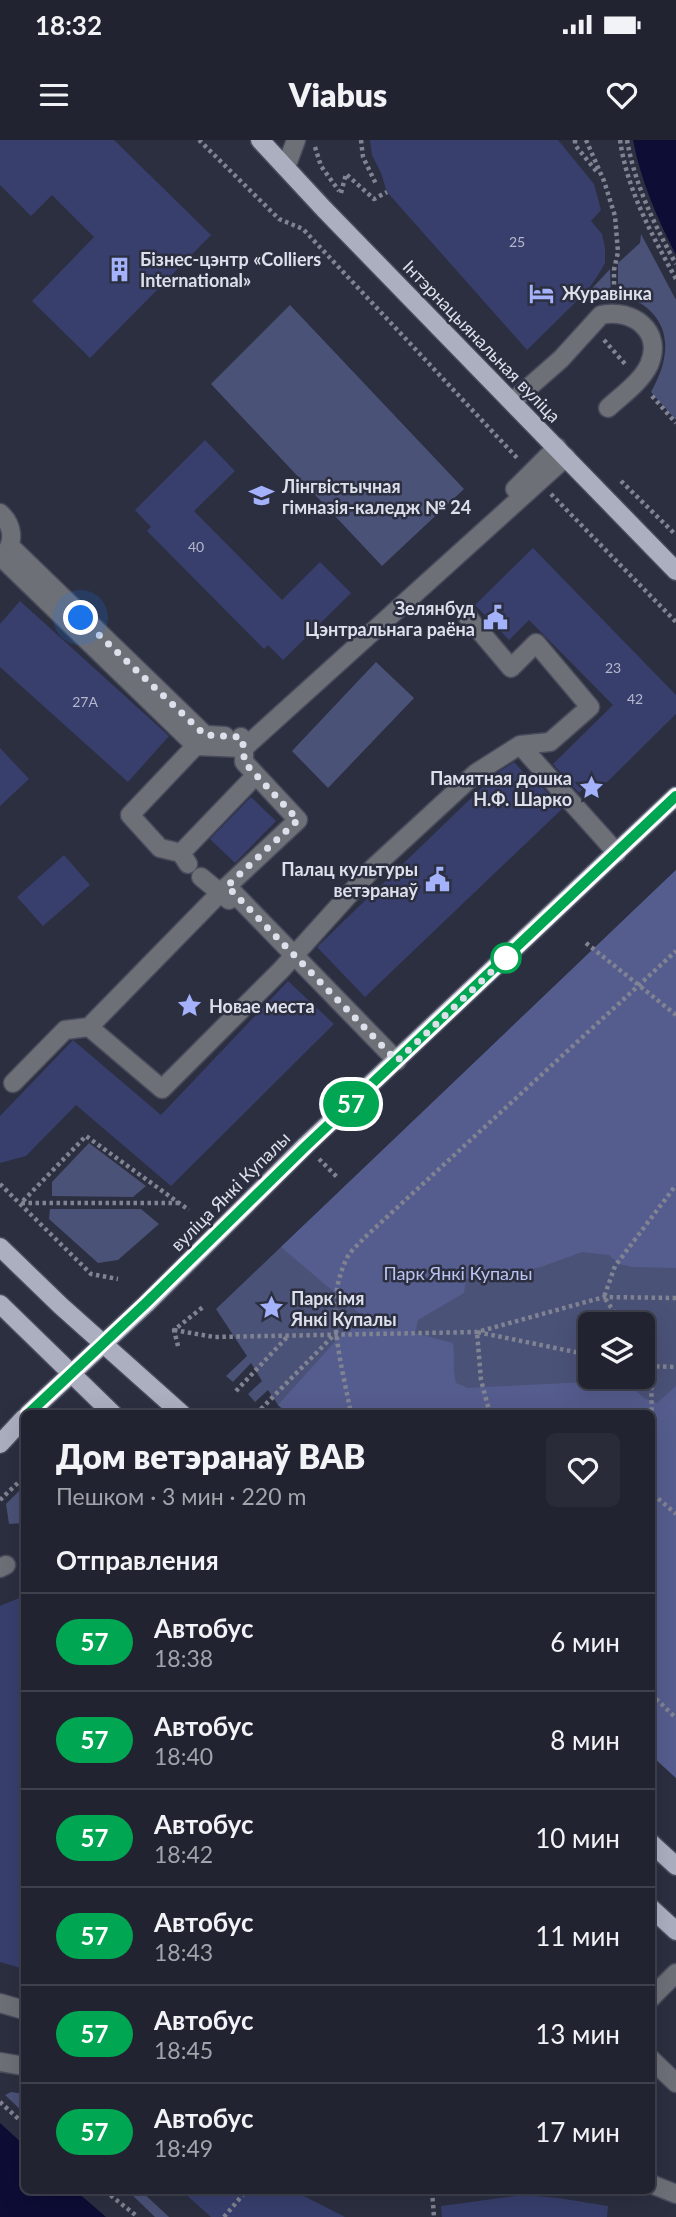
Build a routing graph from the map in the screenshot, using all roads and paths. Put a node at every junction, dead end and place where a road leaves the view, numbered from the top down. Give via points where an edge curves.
1 (199, 140) edge
2 (260, 140) edge
3 (296, 140) edge
4 (317, 140) edge
5 (361, 140) edge
6 (575, 140) edge
7 (586, 140) edge
8 (620, 140) edge
9 (627, 140) edge
10 (286, 167) junction
11 (604, 181) junction
12 (376, 184) dead end
13 (387, 192) dead end
14 (676, 264) edge
15 (676, 279) edge
16 (606, 300) dead end
17 (513, 401) junction
18 (608, 408) dead end
19 (561, 452) junction
20 (536, 477) junction
21 (0, 513) edge
22 (4, 554) edge
23 (676, 571) edge
24 (467, 616) dead end
25 (676, 622) edge
26 (201, 740) junction
27 (243, 743) junction
28 (520, 745) junction
29 (256, 775) junction
30 (676, 796) edge
31 (617, 853) junction
32 (201, 877) dead end
33 (224, 889) junction
34 (586, 943) dead end
35 (676, 951) edge
36 (292, 958) junction
37 (639, 986) junction
38 (676, 1015) edge
39 (89, 1027) junction
40 (370, 1045) dead end
41 (397, 1061) junction
42 (13, 1083) dead end
43 (0, 1184) edge
44 (676, 1185) edge
45 (21, 1203) junction
46 (178, 1203) junction
47 (189, 1210) dead end
48 (0, 1247) edge
49 (118, 1279) dead end
50 (604, 1297) junction
51 (676, 1298) edge
52 (0, 1304) edge
53 (203, 1307) dead end
54 (614, 1312) edge
55 (174, 1330) junction
56 (477, 1332) junction
57 (336, 1333) junction
58 (289, 1335) junction
59 (103, 1343) junction
60 (178, 1346) dead end
61 (578, 1353) edge
62 (655, 1367) edge
63 (676, 1367) edge
64 (70, 1373) junction
65 (651, 1389) edge
66 (236, 1391) dead end
67 (32, 1410) edge
68 (109, 1410) edge
69 (178, 1410) edge
70 (260, 1410) edge
71 (351, 1410) edge
72 (490, 1410) edge
73 (651, 1410) edge
74 (21, 1421) edge
75 (0, 1444) edge
76 (21, 1480) edge
77 (655, 1496) edge
78 (0, 1500) edge
79 (676, 1514) edge
80 (655, 1699) edge
81 (676, 1718) edge
82 (655, 1847) edge
83 (676, 1866) edge
84 (655, 1912) edge
85 (676, 1931) edge
86 (676, 1973) edge
87 (655, 1994) edge
88 (0, 2003) edge
89 (21, 2009) edge
90 (0, 2062) edge
91 (655, 2063) edge
92 (21, 2066) edge
93 (676, 2083) edge
94 (0, 2102) edge
95 (21, 2121) edge
96 (655, 2186) edge
97 (109, 2194) edge
98 (243, 2194) edge
99 (432, 2194) edge
100 (676, 2194) edge
101 (138, 2217) edge
102 (223, 2217) edge
103 (434, 2217) edge

1 - 20 path via 279,219 303,229
2 - 10 main road, Інтэрнацыянальная вуліца
3 - 10 street
4 - 13 path via 321,166 341,194 346,174 374,199
5 - 12 path via 363,158
6 - 11 path
7 - 11 path
8 - 15 path via 644,219
9 - 14 path via 640,191
10 - 17 main road, Інтэрнацыянальная вуліца
11 - 16 path via 615,216 618,252 614,297
17 - 18 street via 561,359 601,315 622,313 648,332 652,355 638,380
17 - 19 main road, Інтэрнацыянальная вуліца
19 - 20 street
19 - 23 main road, Інтэрнацыянальная вуліца
20 - 25 path
20 - 27 street
21 - 22 street via 11,529
22 - 26 street via 81,618
24 - 28 street via 511,668 536,643 590,707 550,743
26 - 27 street
26 - 29 street via 130,815 160,848 184,858
27 - 29 street via 244,762
28 - 31 street
28 - 36 street via 476,773 374,867
29 - 33 street via 298,820
30 - 31 main road, вуліца Янкі Купалы
31 - 41 main road, вуліца Янкі Купалы
32 - 33 street
33 - 36 street
33 - 39 street
34 - 37 path
35 - 37 path
36 - 39 street via 162,1089
36 - 40 street
36 - 41 street
37 - 38 path
37 - 57 path via 346,1258 336,1290
39 - 42 street via 65,1030
41 - 59 main road, вуліца Янкі Купалы
43 - 45 path
44 - 50 path via 615,1266
45 - 46 path
45 - 46 path via 86,1136
45 - 49 path via 91,1274
46 - 47 path
48 - 59 main road
50 - 51 path
50 - 54 path
50 - 56 path
52 - 64 main road
53 - 55 path
55 - 58 path via 214,1337
55 - 60 path
56 - 57 path
56 - 61 path
56 - 72 path via 481,1380
57 - 58 path
57 - 70 path
57 - 71 path
58 - 66 path
59 - 64 main road, вуліца Янкі Купалы
59 - 69 main road
62 - 63 path
64 - 67 main road, вуліца Янкі Купалы
64 - 68 main road
65 - 73 path
74 - 75 main road
76 - 78 path
77 - 79 path
80 - 81 path
82 - 83 main road
84 - 85 main road
86 - 87 street
88 - 89 street
90 - 92 street
91 - 93 street
94 - 95 path
96 - 100 street
97 - 101 path
98 - 102 path
99 - 103 path

